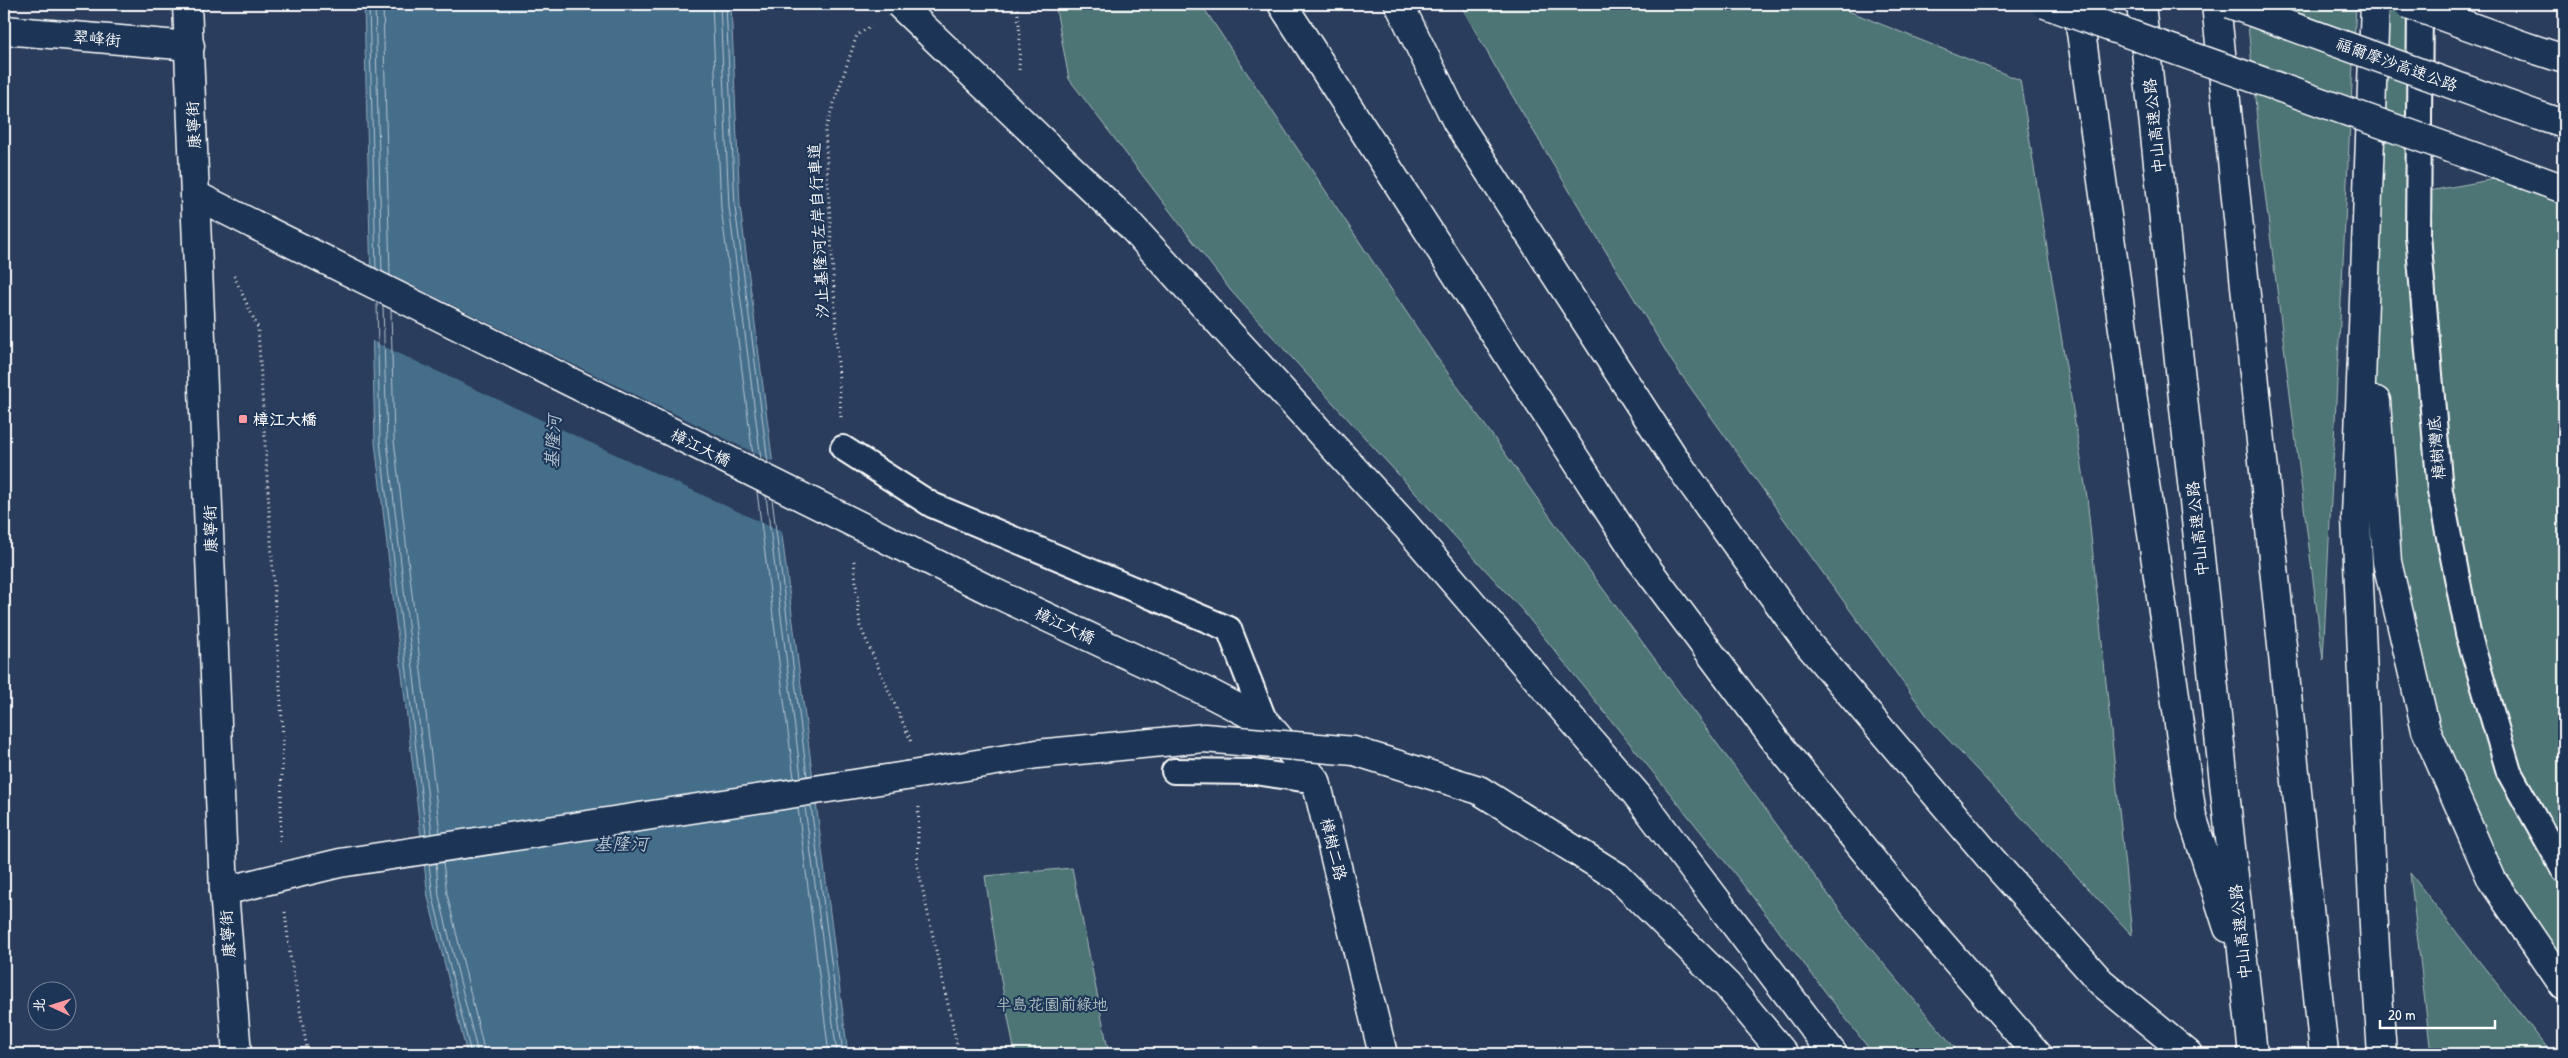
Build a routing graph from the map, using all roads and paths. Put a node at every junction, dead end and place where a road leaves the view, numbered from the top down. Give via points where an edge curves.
1 (187, 4) edge
2 (899, 4) edge
3 (1017, 4) edge
4 (1282, 4) edge
5 (1399, 4) edge
6 (2045, 4) edge
7 (2077, 4) edge
8 (2141, 4) edge
9 (2216, 4) edge
10 (2230, 4) edge
11 (2375, 4) edge
12 (2408, 4) edge
13 (2420, 4) edge
14 (877, 26) dead end
15 (4, 30) edge
16 (190, 46) junction
17 (2564, 59) edge
18 (1019, 78) dead end
19 (2553, 121) edge
20 (2564, 189) edge
21 (197, 196) junction
22 (2366, 263) junction
23 (234, 275) dead end
24 (843, 448) joint
25 (860, 626) dead end
26 (1209, 693) joint
27 (1265, 722) junction
28 (914, 746) dead end
29 (1174, 771) dead end
30 (1316, 781) junction
31 (920, 800) dead end
32 (2564, 870) edge
33 (282, 877) junction
34 (224, 891) junction
35 (2246, 982) junction
36 (2564, 986) edge
37 (237, 1054) edge
38 (308, 1054) edge
39 (960, 1054) edge
40 (1384, 1054) edge
41 (1784, 1054) edge
42 (1833, 1054) edge
43 (2036, 1054) edge
44 (2188, 1054) edge
45 (2253, 1054) edge
46 (2324, 1054) edge
47 (2382, 1054) edge

1 - 16 main road, 康寧街
2 - 42 main road, bridge via 1130,225 1406,526 1637,795
3 - 18 path
4 - 43 main road via 1640,559 1775,740 1920,919
5 - 44 main road via 1457,122 1678,464 1809,645 1991,859 2101,982
6 - 20 main road, bridge
7 - 35 main road via 2192,816
8 - 35 main road, 中山高速公路
9 - 46 main road
10 - 19 main road, 福爾摩沙高速公路, bridge
11 - 22 main road
12 - 17 main road, bridge
13 - 32 lane, 樟樹灣底 via 2418,235 2440,491 2468,633 2509,772
14 - 24 path, 汐止基隆河左岸自行車道 via 870,26 857,35 825,130
15 - 16 main road, 翠峰街
16 - 21 main road, 康寧街
21 - 26 main road, 樟江大橋, bridge via 984,587
21 - 34 main road, 康寧街
22 - 36 main road via 2388,562 2426,730 2492,880
22 - 47 main road via 2356,517
23 - 33 path via 258,328 283,737 279,824
24 - 27 lane via 932,505 1229,629
25 - 28 path
26 - 27 main road, 樟樹二路
27 - 30 main road, 樟樹二路
29 - 30 lane via 1255,772
30 - 40 main road, 樟樹二路
31 - 39 path via 917,864
33 - 34 main road
33 - 38 path via 290,955
33 - 41 main road, bridge via 340,863 1037,754 1204,738 1354,751 1479,790 1618,877 1727,985
34 - 37 main road, 康寧街
35 - 45 main road, 中山高速公路

